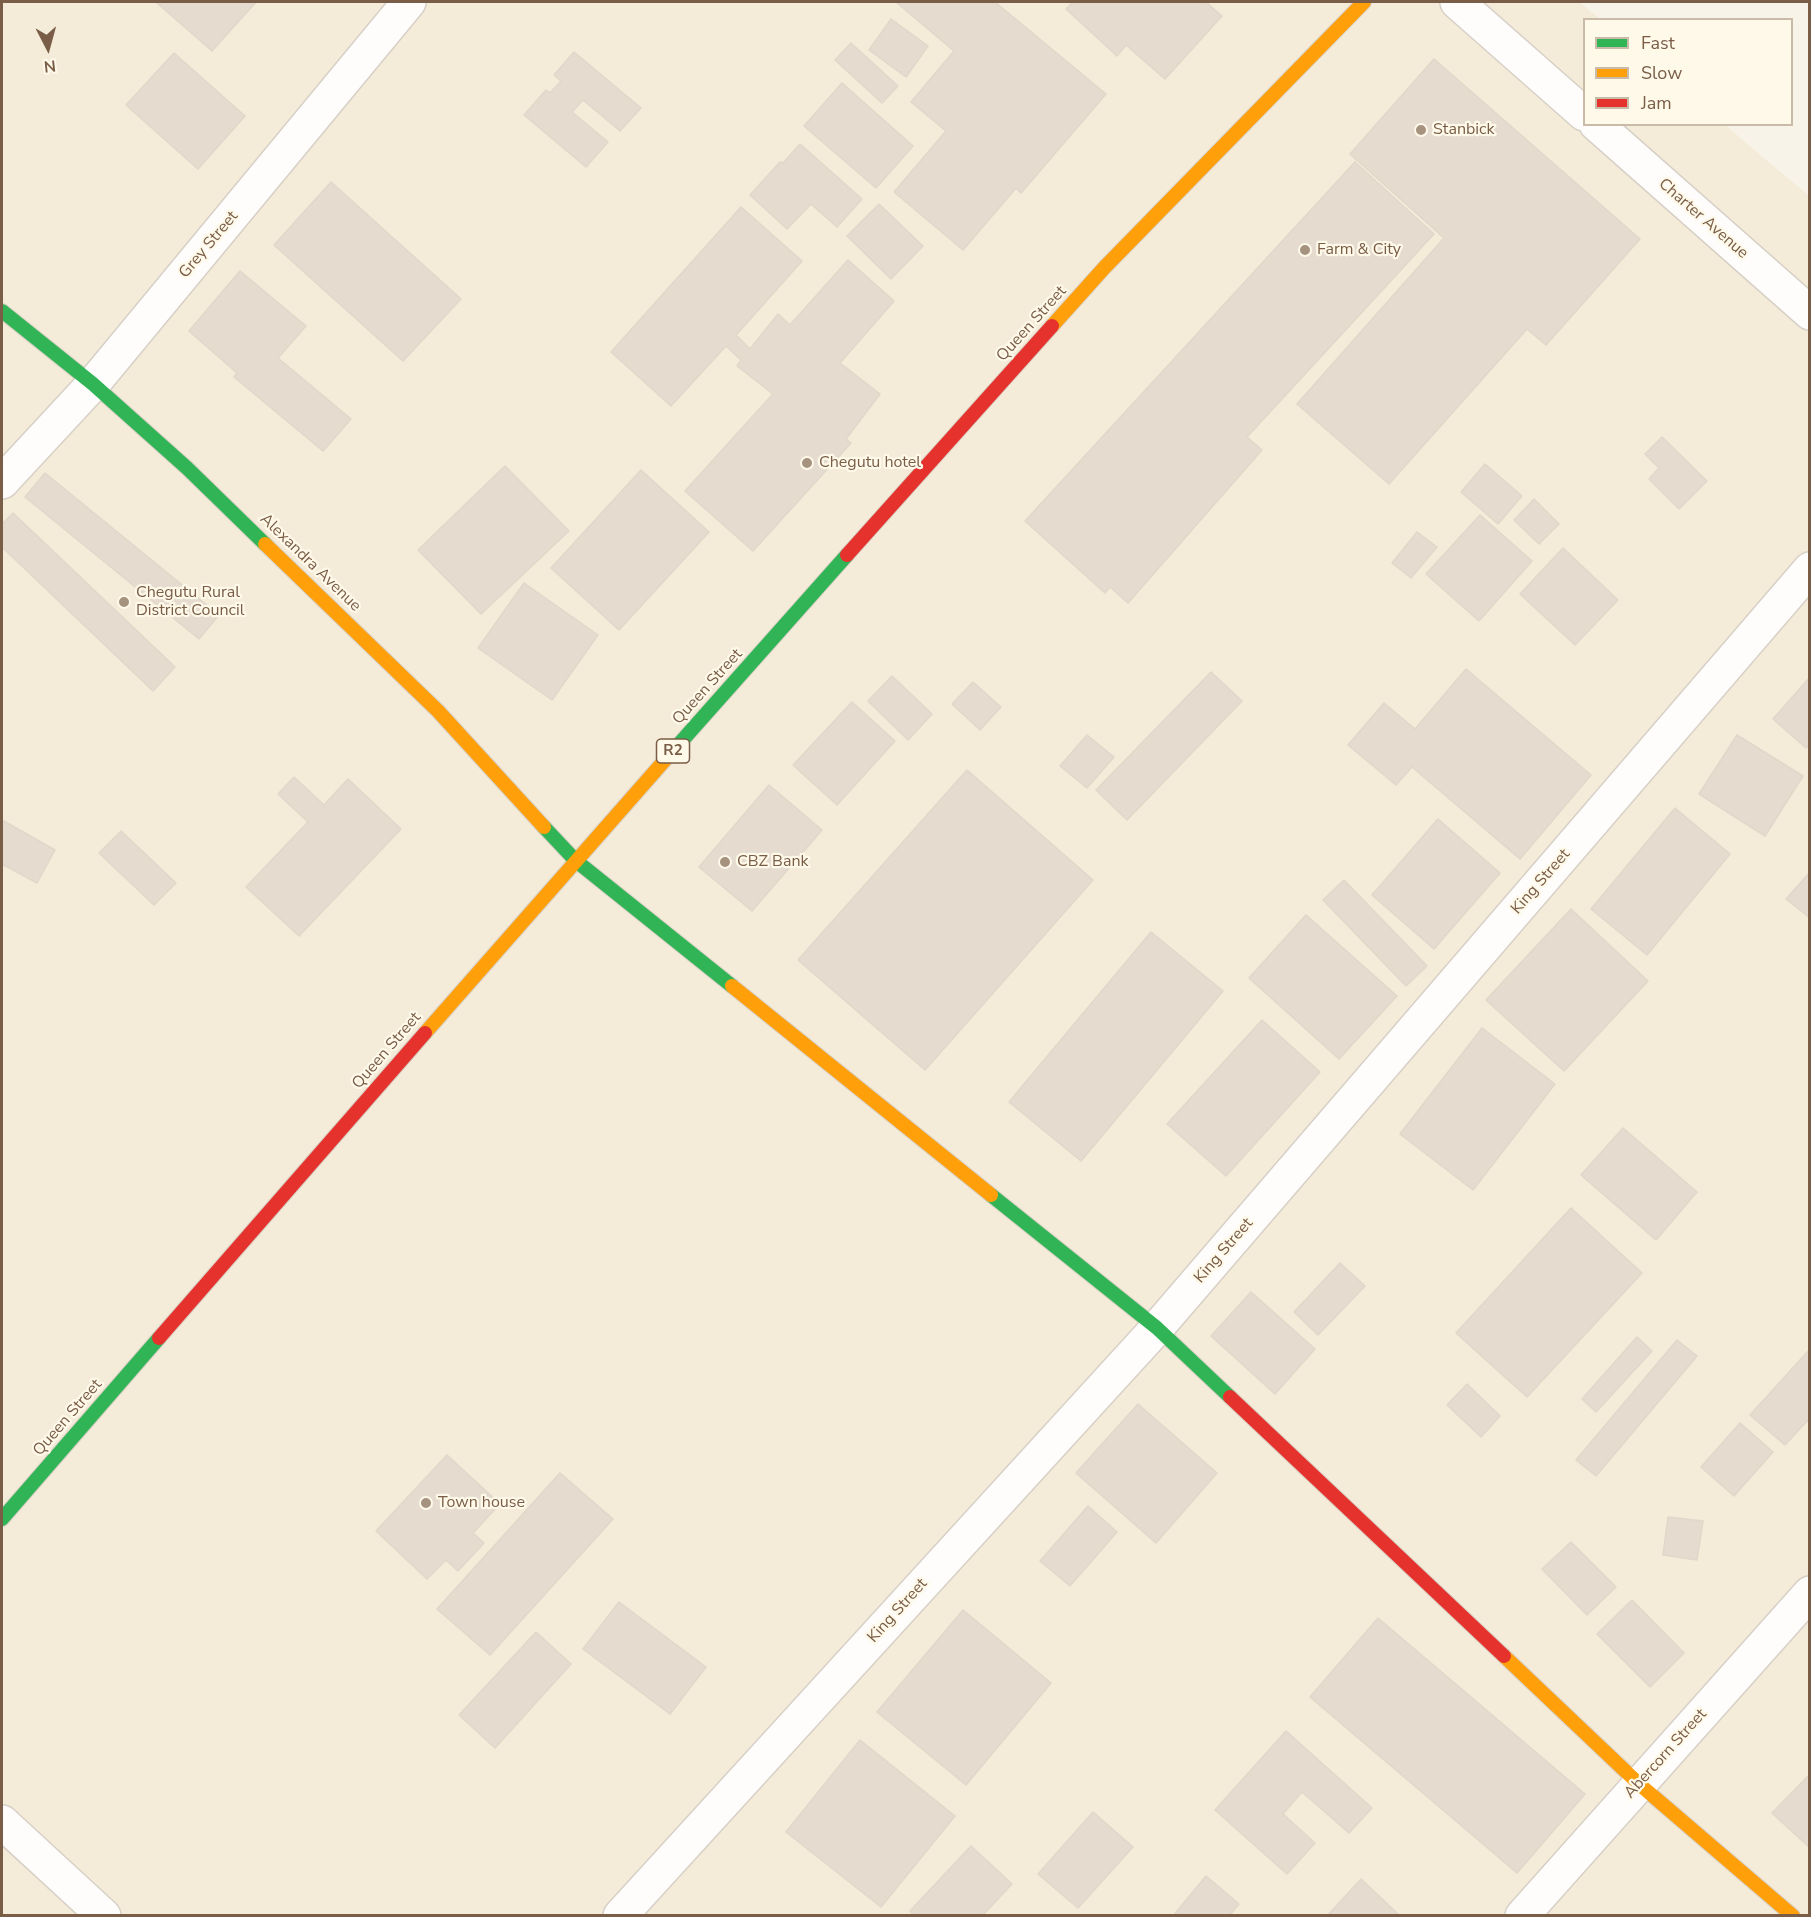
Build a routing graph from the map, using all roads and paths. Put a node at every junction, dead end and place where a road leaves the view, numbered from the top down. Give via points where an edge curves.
1 (409, 2) edge
2 (1364, 2) edge
3 (1457, 2) edge
4 (1583, 113) edge
5 (1598, 126) edge
6 (2, 311) edge
7 (1809, 313) edge
8 (93, 384) junction
9 (2, 482) edge
10 (1809, 569) edge
11 (575, 860) junction
12 (1157, 1328) junction
13 (2, 1519) edge
14 (1809, 1593) edge
15 (1639, 1784) junction
16 (2, 1822) edge
17 (104, 1916) edge
18 (620, 1916) edge
19 (1522, 1916) edge
20 (1793, 1916) edge

1 - 8 street, Grey Street
2 - 11 main road, Queen Street / R2 via 1104,268
3 - 4 street
5 - 7 street, Charter Avenue
6 - 8 main road, Alexandra Avenue
8 - 9 street, Grey Street
8 - 11 main road, Alexandra Avenue via 187,468 438,711
10 - 12 street, King Street
11 - 12 main road, Alexandra Avenue
11 - 13 main road, Queen Street / R2
12 - 15 main road, Alexandra Avenue
12 - 18 street, King Street
14 - 15 street, Abercorn Street
15 - 19 street, Abercorn Street
15 - 20 main road, Alexandra Avenue
16 - 17 street

